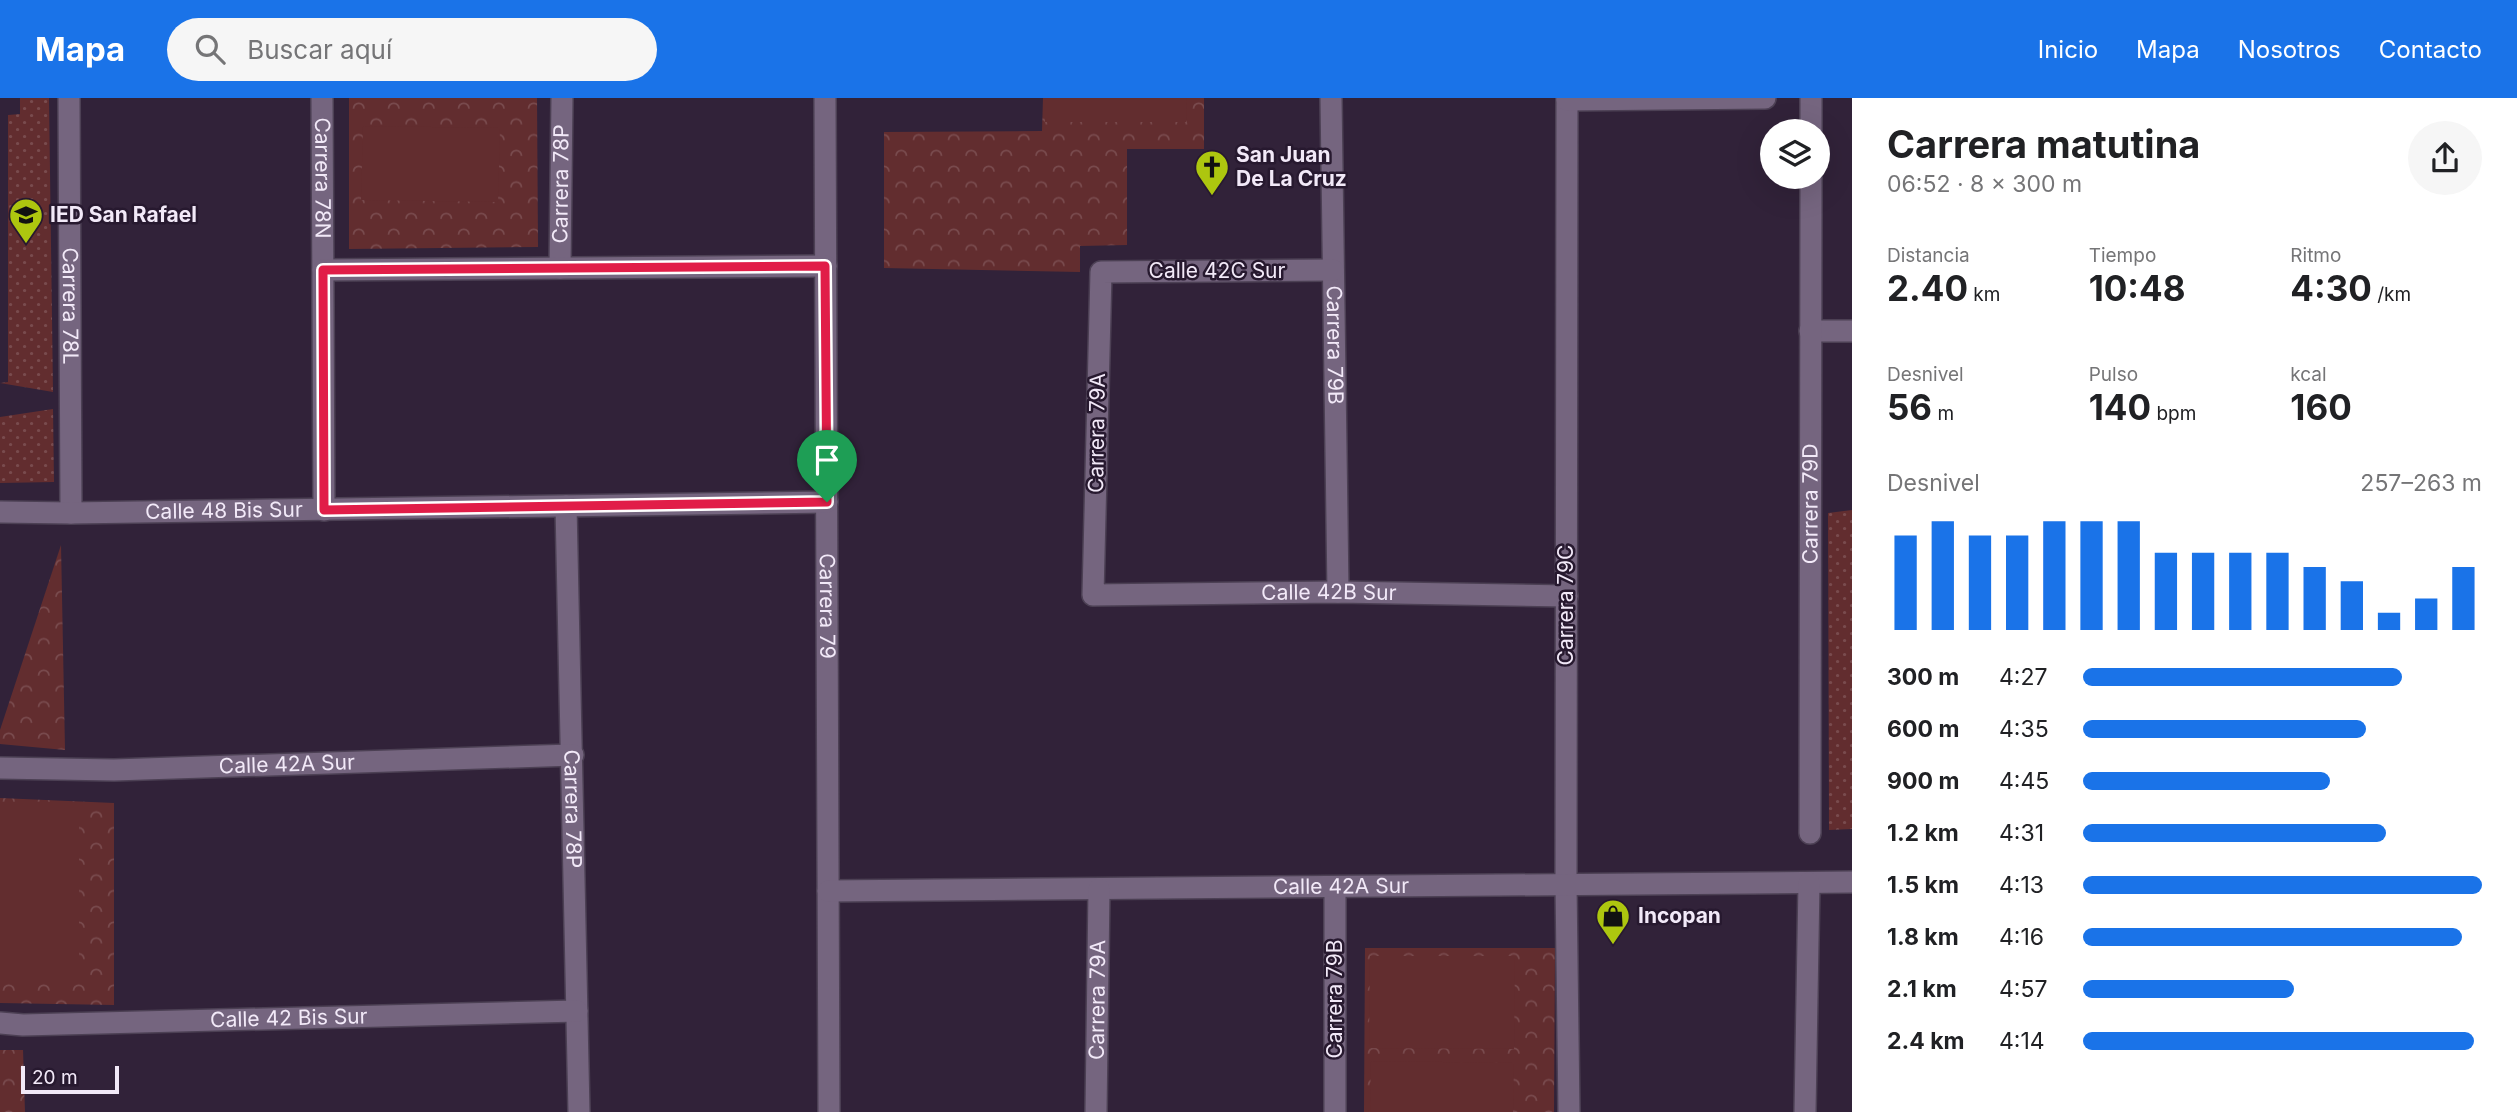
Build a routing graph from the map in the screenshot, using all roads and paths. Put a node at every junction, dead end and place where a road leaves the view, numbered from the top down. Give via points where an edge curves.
1 (69, 98) edge
2 (322, 98) edge
3 (562, 98) edge
4 (825, 98) edge
5 (1331, 98) edge
6 (1765, 98) edge
7 (1811, 98) edge
8 (1567, 99) edge
9 (1811, 119) edge
10 (1811, 189) edge
11 (825, 266) junction
12 (560, 268) junction
13 (323, 270) junction
14 (1333, 270) junction
15 (1101, 272) joint
16 (1810, 331) junction
17 (1852, 331) edge
18 (827, 502) junction
19 (566, 506) junction
20 (324, 510) junction
21 (0, 512) edge
22 (71, 513) junction
23 (1338, 592) junction
24 (1093, 595) joint
25 (1567, 596) junction
26 (573, 755) junction
27 (0, 768) edge
28 (1810, 833) dead end
29 (1852, 882) edge
30 (1809, 883) junction
31 (1566, 885) junction
32 (1335, 887) junction
33 (1099, 889) junction
34 (828, 891) junction
35 (577, 1011) junction
36 (0, 1023) edge
37 (579, 1112) edge
38 (829, 1112) edge
39 (1096, 1112) edge
40 (1335, 1112) edge
41 (1569, 1112) edge
42 (1805, 1112) edge

1 - 22 street, Carrera 78L
2 - 13 street, Carrera 78N
3 - 12 street, Carrera 78P
4 - 11 street, Carrera 79
5 - 14 street, Carrera 79B
6 - 8 street
7 - 9 street
8 - 25 street, Carrera 79C
10 - 16 street, Carrera 79D
11 - 12 street
11 - 18 street, Carrera 79
12 - 13 street
13 - 20 street, Carrera 78N
14 - 15 street, Calle 42C Sur
14 - 23 street, Carrera 79B
15 - 24 street, Carrera 79A
16 - 17 street
16 - 28 street, Carrera 79D
18 - 19 street, Calle 48 Bis Sur
18 - 34 street, Carrera 79
19 - 20 street, Calle 48 Bis Sur
19 - 26 street, Carrera 78P
20 - 22 street, Calle 48 Bis Sur
21 - 22 street, Calle 48 Bis Sur
23 - 24 street, Calle 42B Sur
23 - 25 street, Calle 42B Sur
25 - 31 street, Carrera 79C
26 - 27 street, Calle 42A Sur via 114,770
26 - 35 street, Carrera 78P
29 - 30 street, Calle 42A Sur
30 - 31 street, Calle 42A Sur
30 - 42 street
31 - 32 street, Calle 42A Sur
31 - 41 street, Carrera 79C
32 - 33 street, Calle 42A Sur
32 - 40 street, Carrera 79B
33 - 34 street, Calle 42A Sur
33 - 39 street, Carrera 79A
34 - 38 street, Carrera 79
35 - 36 street, Calle 42 Bis Sur
35 - 37 street, Carrera 78P

